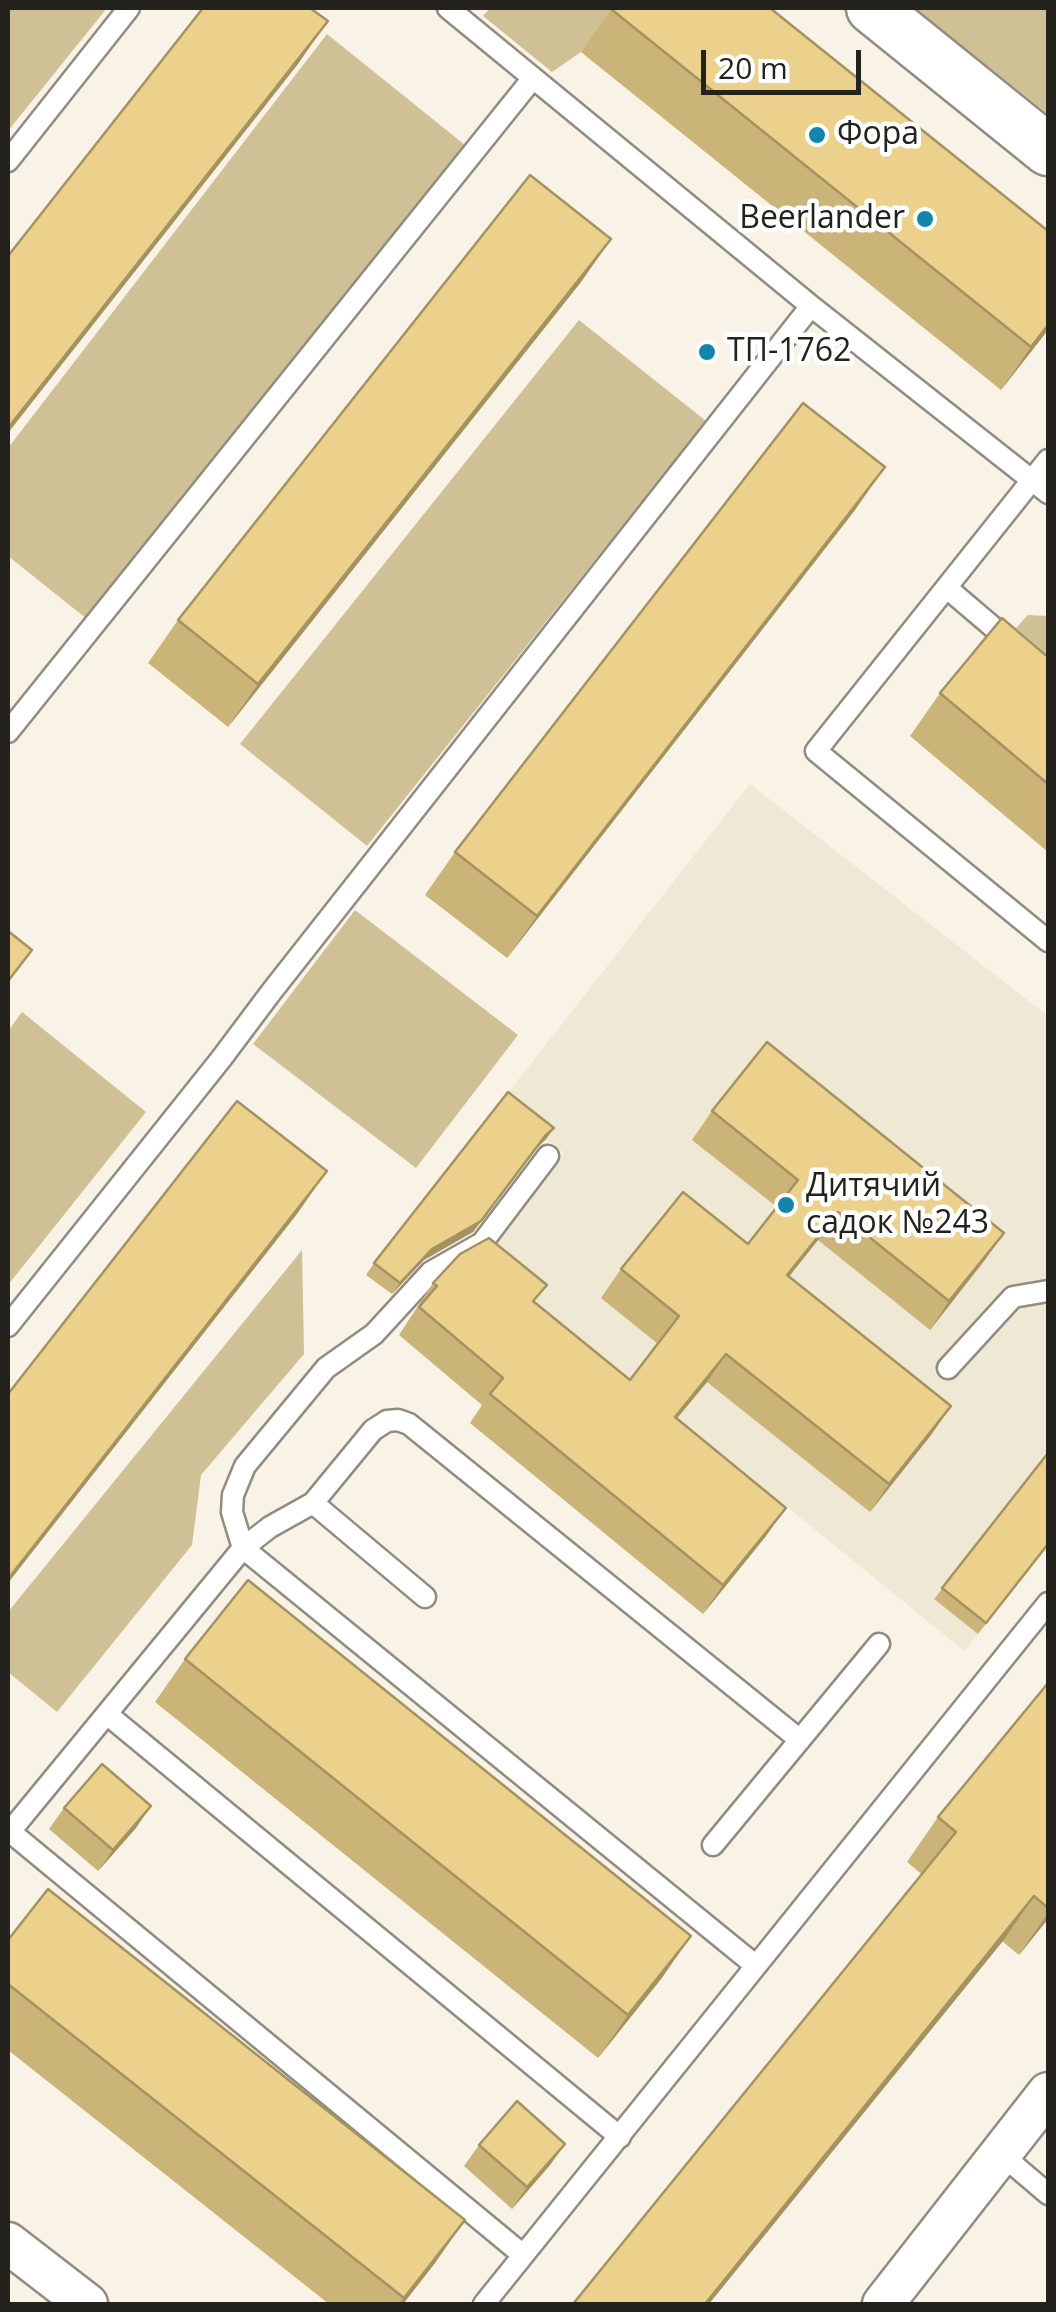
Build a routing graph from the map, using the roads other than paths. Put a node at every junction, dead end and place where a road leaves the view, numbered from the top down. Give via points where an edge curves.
1 (129, 8) edge
2 (872, 8) edge
3 (460, 11) edge
4 (533, 78) junction
5 (1048, 150) edge
6 (8, 161) edge
7 (811, 306) junction
8 (1048, 460) edge
9 (1041, 487) edge
10 (947, 588) junction
11 (1048, 674) edge
12 (8, 732) edge
13 (1048, 941) edge
14 (548, 1156) dead end
15 (1048, 1292) edge
16 (8, 1326) edge
17 (948, 1368) dead end
18 (313, 1503) junction
19 (243, 1548) junction
20 (425, 1596) dead end
21 (1048, 1604) edge
22 (880, 1644) dead end
23 (108, 1715) junction
24 (800, 1740) junction
25 (8, 1832) edge
26 (714, 1845) dead end
27 (755, 1965) junction
28 (1048, 2093) edge
29 (620, 2137) junction
30 (1001, 2154) junction
31 (1048, 2194) edge
32 (8, 2244) edge
33 (523, 2256) junction
34 (87, 2304) edge
35 (484, 2304) edge
36 (883, 2304) edge

1 - 6 lane
2 - 5 street
3 - 4 lane
4 - 7 lane
4 - 12 lane
7 - 9 lane
7 - 16 lane
8 - 9 lane
9 - 10 lane
10 - 11 lane
10 - 13 lane via 816,751
14 - 19 lane via 482,1243 430,1272 374,1334 326,1368 245,1466 232,1512
15 - 17 lane via 1013,1297
18 - 19 lane
18 - 20 lane
18 - 24 lane via 374,1430 387,1421 410,1424
19 - 23 lane
19 - 27 lane
21 - 27 lane
22 - 24 lane
23 - 25 lane
23 - 29 lane
24 - 26 lane
25 - 33 lane
27 - 29 lane
28 - 30 street
29 - 33 lane
30 - 31 lane
30 - 36 street
32 - 34 street
33 - 35 lane

